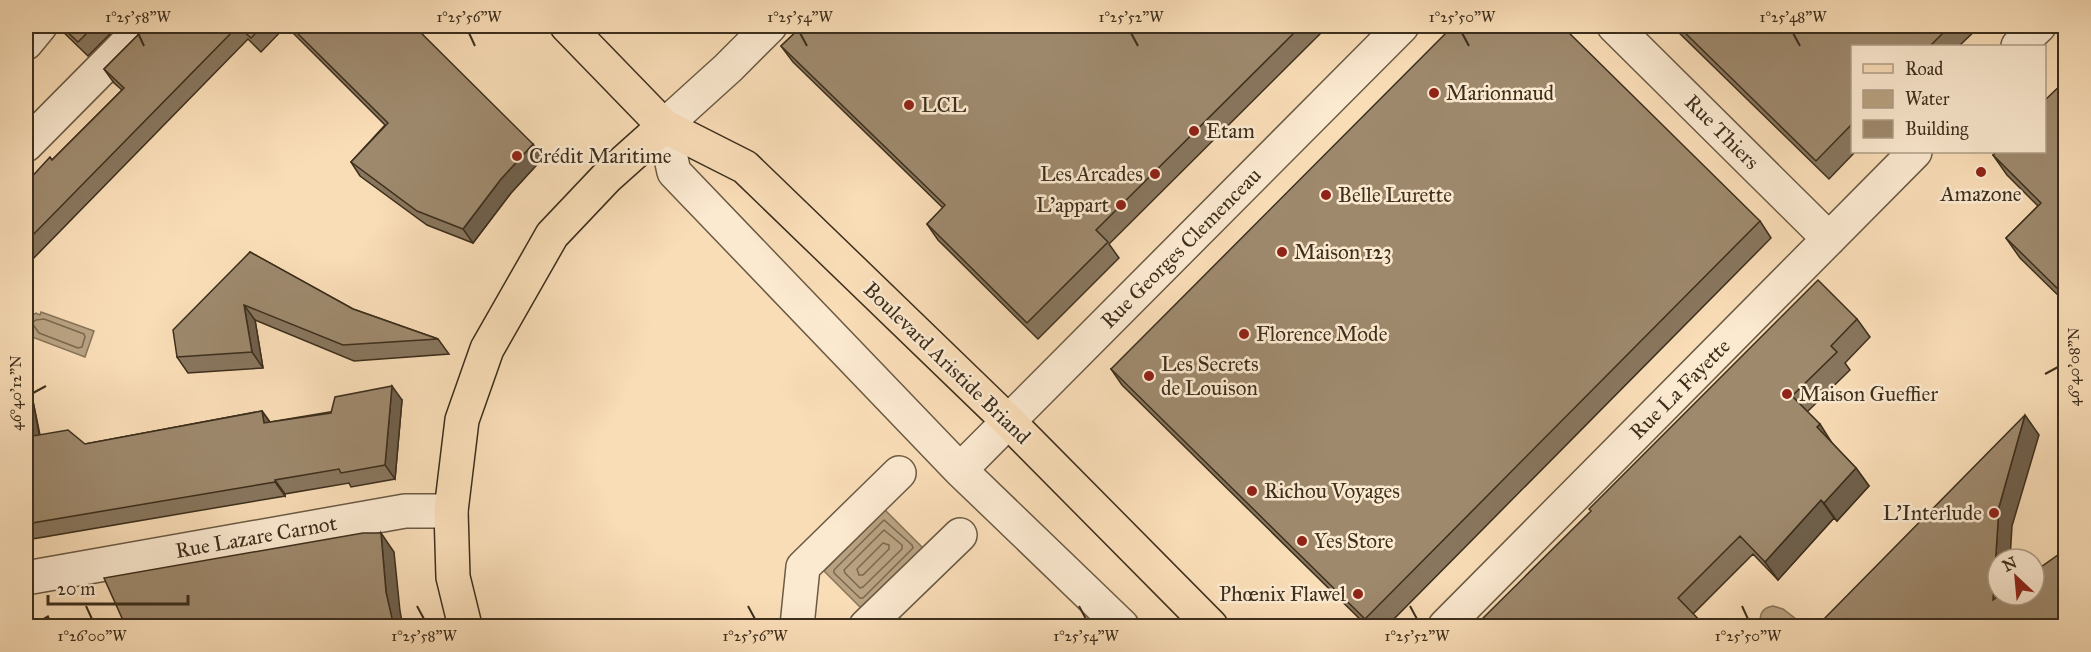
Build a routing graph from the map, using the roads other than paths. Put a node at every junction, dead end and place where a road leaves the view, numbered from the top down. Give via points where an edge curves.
1 (40, 26) edge
2 (144, 26) edge
3 (567, 26) edge
4 (770, 26) edge
5 (1402, 26) edge
6 (1614, 26) edge
7 (2039, 26) edge
8 (26, 44) edge
9 (2020, 45) edge
10 (664, 126) junction
11 (26, 145) edge
12 (1914, 153) edge
13 (1829, 239) junction
14 (1008, 421) junction
15 (960, 470) junction
16 (899, 473) dead end
17 (451, 511) junction
18 (960, 535) dead end
19 (26, 578) edge
20 (465, 627) edge
21 (797, 627) edge
22 (866, 627) edge
23 (1122, 627) edge
24 (1211, 627) edge
25 (1445, 627) edge

1 - 8 street
2 - 11 street
3 - 10 main road, Boulevard Aristide Briand
4 - 10 street
5 - 14 street, Rue Georges Clemenceau
6 - 13 street, Rue Thiers
7 - 9 street
10 - 14 main road, Boulevard Aristide Briand via 745,167
10 - 15 street via 674,172
10 - 17 main road via 607,177 552,235 487,349 462,420
12 - 13 street, Rue La Fayette
13 - 25 street, Rue La Fayette
14 - 15 street, Rue Georges Clemenceau
14 - 24 main road, Boulevard Aristide Briand
15 - 23 street
16 - 21 street via 802,567
17 - 19 street, Rue Lazare Carnot via 405,511
17 - 20 main road via 453,577
18 - 22 street

